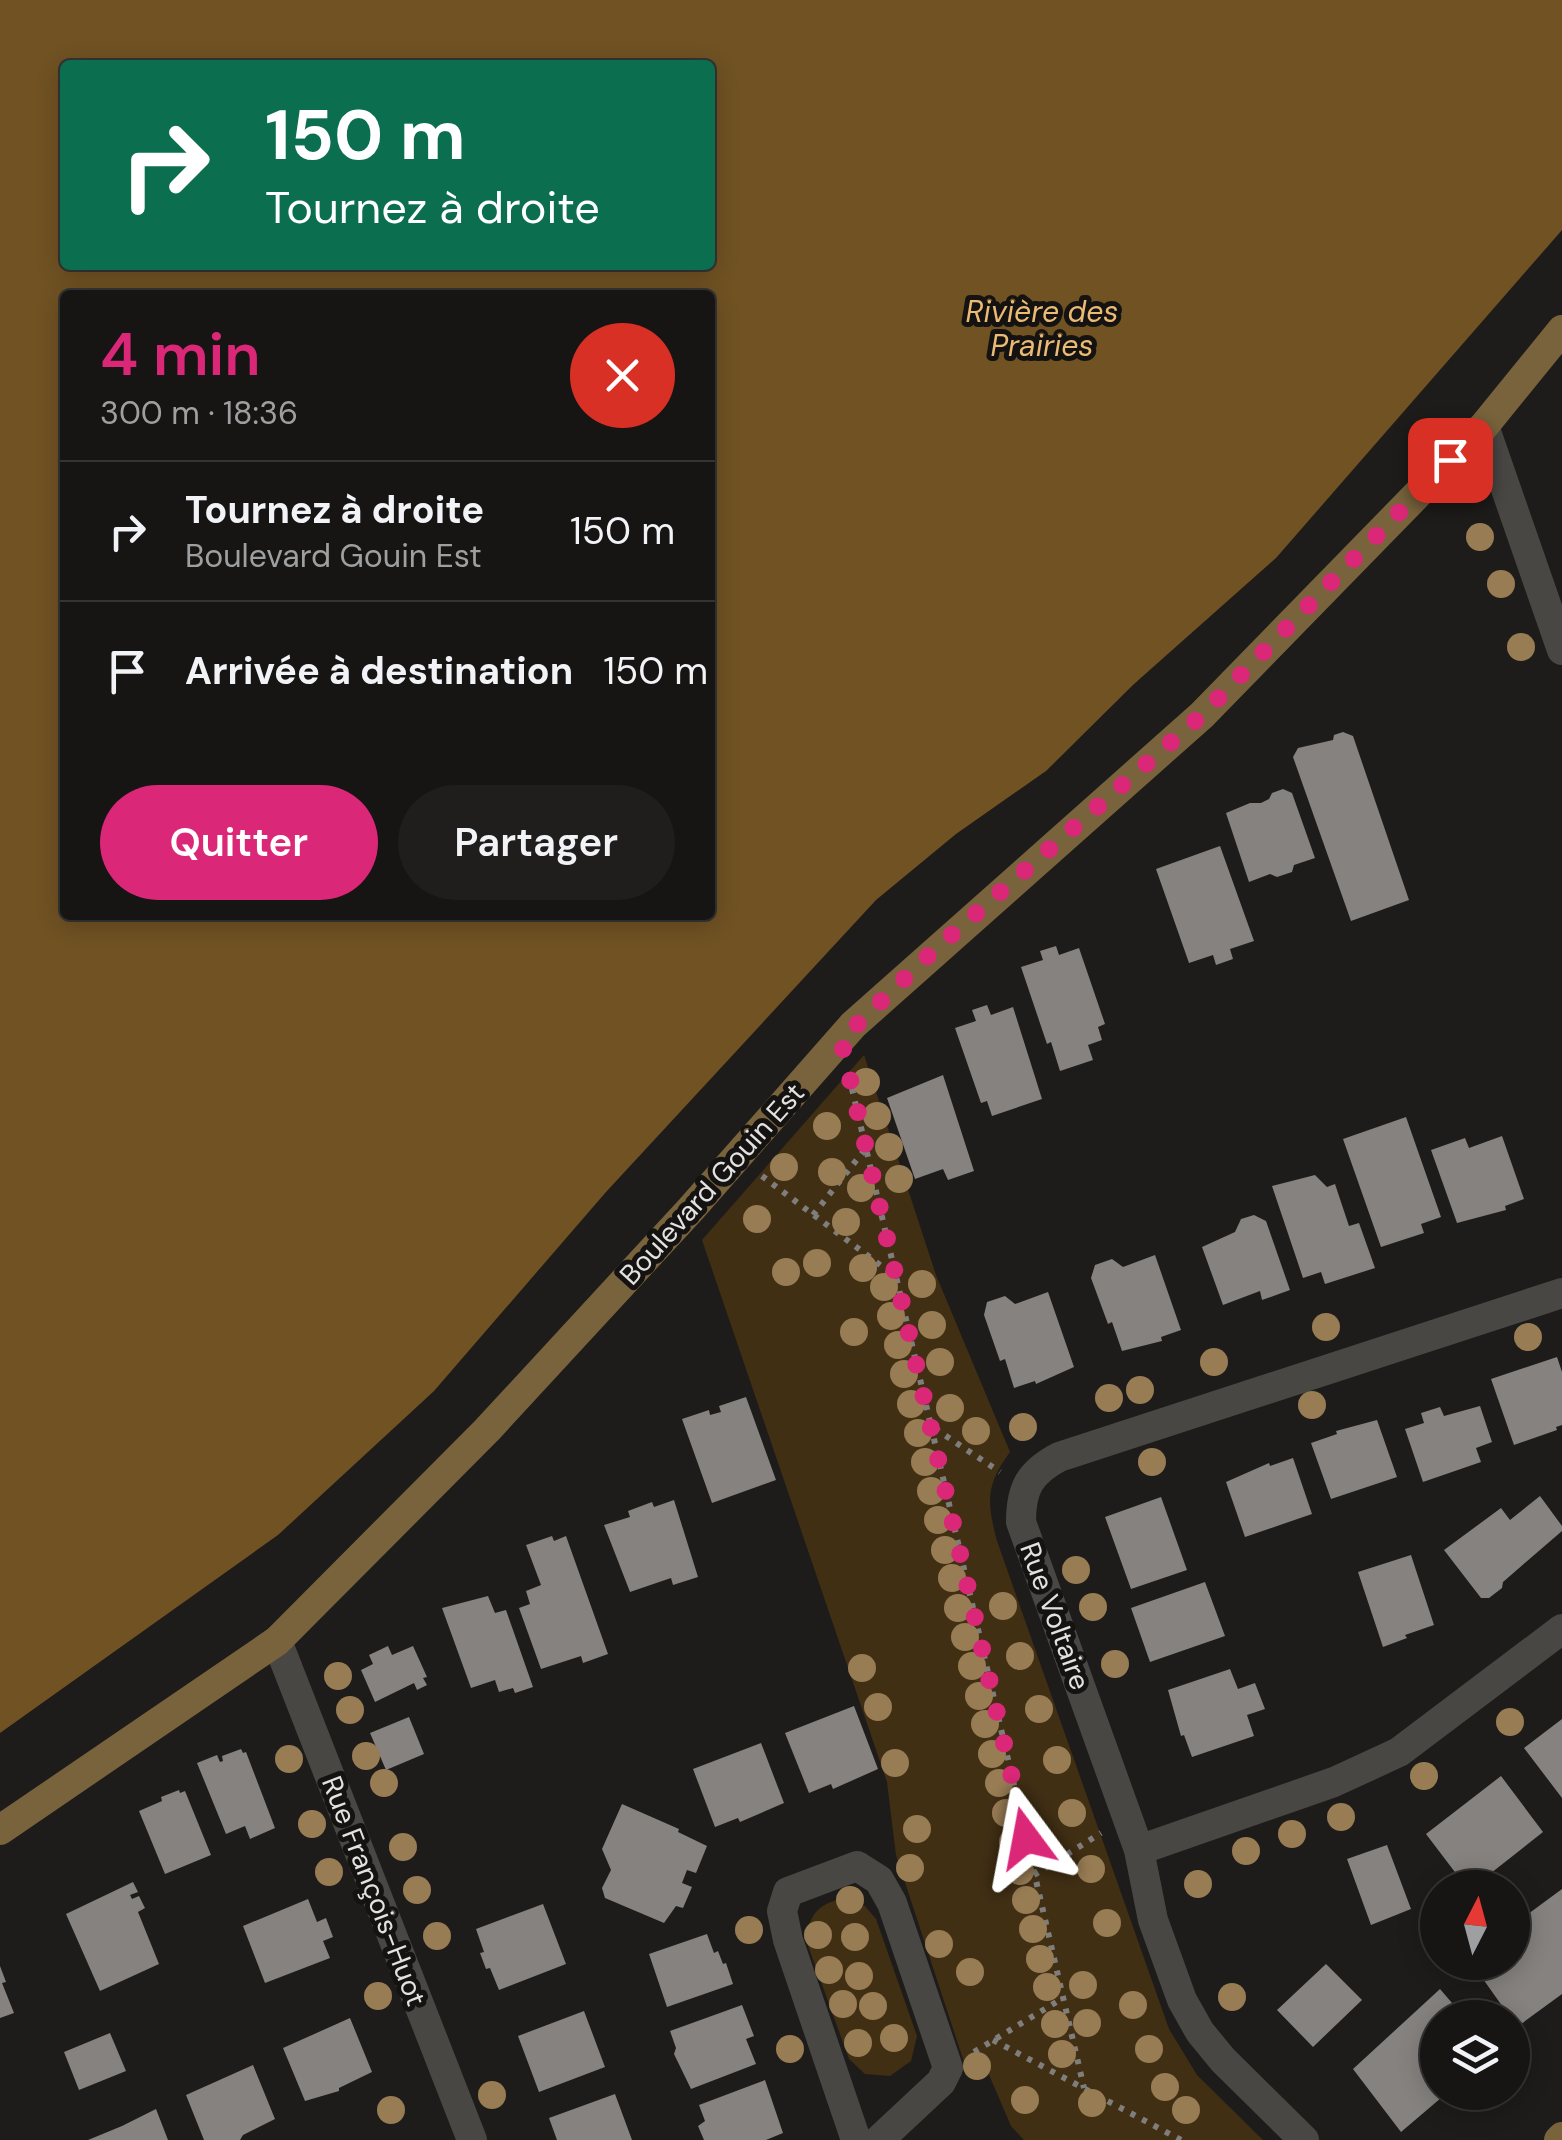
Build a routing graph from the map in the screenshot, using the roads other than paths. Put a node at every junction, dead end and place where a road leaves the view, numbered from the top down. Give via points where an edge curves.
1 (1562, 330) edge
2 (1484, 426) junction
3 (1562, 650) edge
4 (1562, 1292) edge
5 (1562, 1630) edge
6 (277, 1641) junction
7 (0, 1830) edge
8 (1139, 1850) junction
9 (462, 2137) edge
10 (856, 2140) edge
11 (879, 2140) edge
12 (1304, 2140) edge

1 - 2 street, Boulevard Gouin Est
2 - 3 street
2 - 6 street, Boulevard Gouin Est via 1202,715 841,1040 487,1430
4 - 8 street, Rue Voltaire via 1059,1458 1026,1482 1021,1522
5 - 8 street via 1399,1752 1334,1782
6 - 7 street, Boulevard Gouin Est
6 - 9 street, Rue François-Huot
8 - 12 street, Rue Voltaire via 1153,1920 1200,2032
10 - 11 street via 782,1912 788,1892 857,1866 879,1880 892,1903 948,2068

